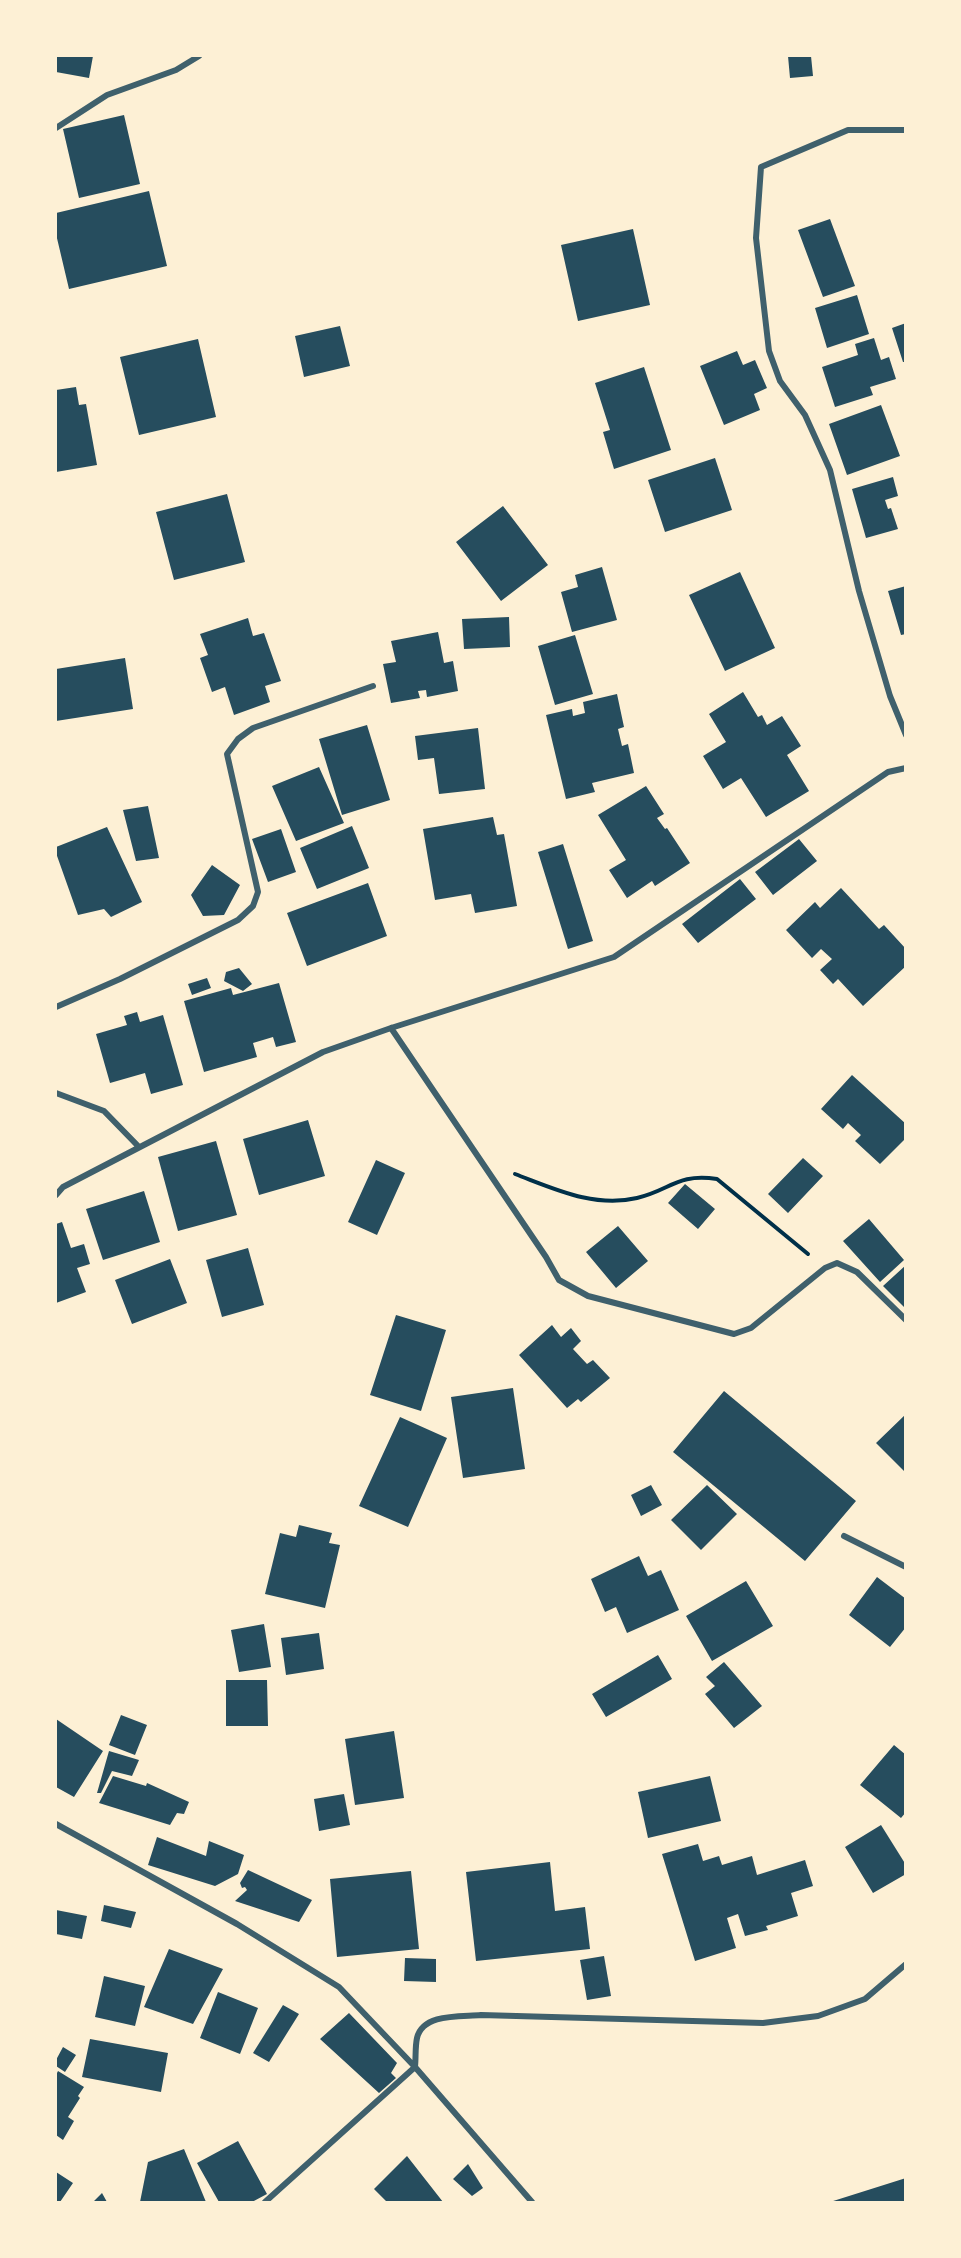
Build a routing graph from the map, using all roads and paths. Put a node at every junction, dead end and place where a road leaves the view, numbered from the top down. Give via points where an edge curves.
1 (199, 56) edge
2 (56, 128) edge
3 (906, 129) edge
4 (373, 686) dead end
5 (906, 735) edge
6 (906, 768) edge
7 (56, 1006) edge
8 (391, 1028) junction
9 (56, 1093) edge
10 (139, 1147) junction
11 (482, 1162) junction
12 (56, 1184) edge
13 (63, 1187) junction
14 (56, 1195) edge
15 (825, 1268) junction
16 (906, 1320) edge
17 (844, 1536) dead end
18 (906, 1567) edge
19 (56, 1824) edge
20 (906, 1964) edge
21 (415, 2067) junction
22 (265, 2202) edge
23 (532, 2202) edge

1 - 2 street via 176,70 107,95
3 - 5 street via 848,130 761,167 756,238 769,351 780,381 805,415 830,470 859,591 890,696
4 - 7 street via 253,728 227,754 258,892 253,906 238,920
6 - 8 street via 888,772 615,957
8 - 10 street via 323,1052
8 - 11 street
9 - 10 street via 104,1111
10 - 13 street
11 - 15 path via 583,1199 638,1198 682,1180 699,1176 717,1179
11 - 15 street via 559,1280 588,1296 734,1334 751,1328
12 - 13 street
13 - 14 street
15 - 16 street via 837,1263 857,1272
17 - 18 street
19 - 21 street via 237,1924 339,1987
20 - 21 street via 866,1999 818,2016 763,2023 481,2015 435,2019 418,2036
21 - 22 street
21 - 23 street

